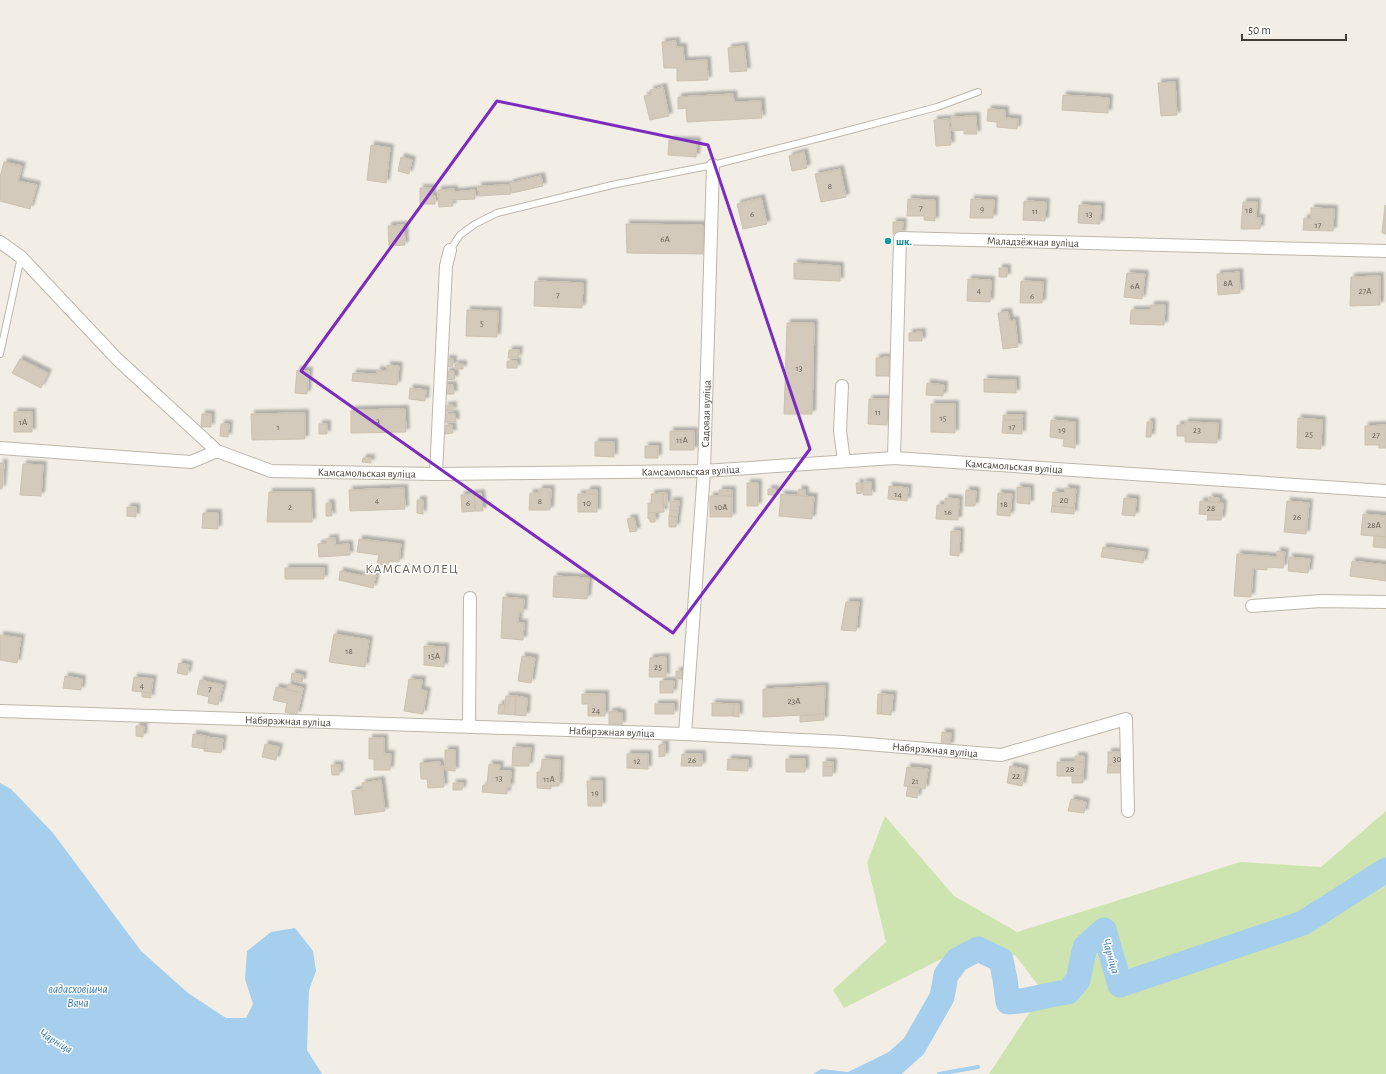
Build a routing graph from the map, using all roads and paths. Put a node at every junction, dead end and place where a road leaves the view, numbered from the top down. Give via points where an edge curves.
1 (978, 92) dead end
2 (713, 165) junction
3 (0, 242) edge
4 (450, 250) joint
5 (1386, 251) edge
6 (21, 257) junction
7 (0, 354) edge
8 (842, 386) dead end
9 (0, 448) edge
10 (217, 451) junction
11 (894, 458) junction
12 (844, 461) junction
13 (704, 471) junction
14 (436, 474) junction
15 (1386, 492) edge
16 (470, 598) dead end
17 (1386, 602) edge
18 (1252, 606) dead end
19 (0, 711) edge
20 (469, 727) junction
21 (685, 734) junction
22 (1128, 811) dead end

1 - 2 lane via 937,107
2 - 4 lane via 612,185 497,213 460,235
2 - 13 street, Садовая вуліца
3 - 6 street
4 - 14 street via 446,266
5 - 11 street, Маладзёжная вуліца via 900,238
6 - 7 lane
6 - 10 street via 117,359
8 - 12 street via 840,431
9 - 10 street via 191,462
10 - 14 street, Камсамольская вуліца via 272,471
11 - 12 street, Камсамольская вуліца
11 - 15 street, Камсамольская вуліца
12 - 13 street, Камсамольская вуліца
13 - 14 street, Камсамольская вуліца
13 - 21 street, Садовая вуліца
16 - 20 street
17 - 18 street via 1320,601
19 - 20 street, Набярэжная вуліца
20 - 21 street, Набярэжная вуліца
21 - 22 street, Набярэжная вуліца via 843,742 1001,755 1126,719

